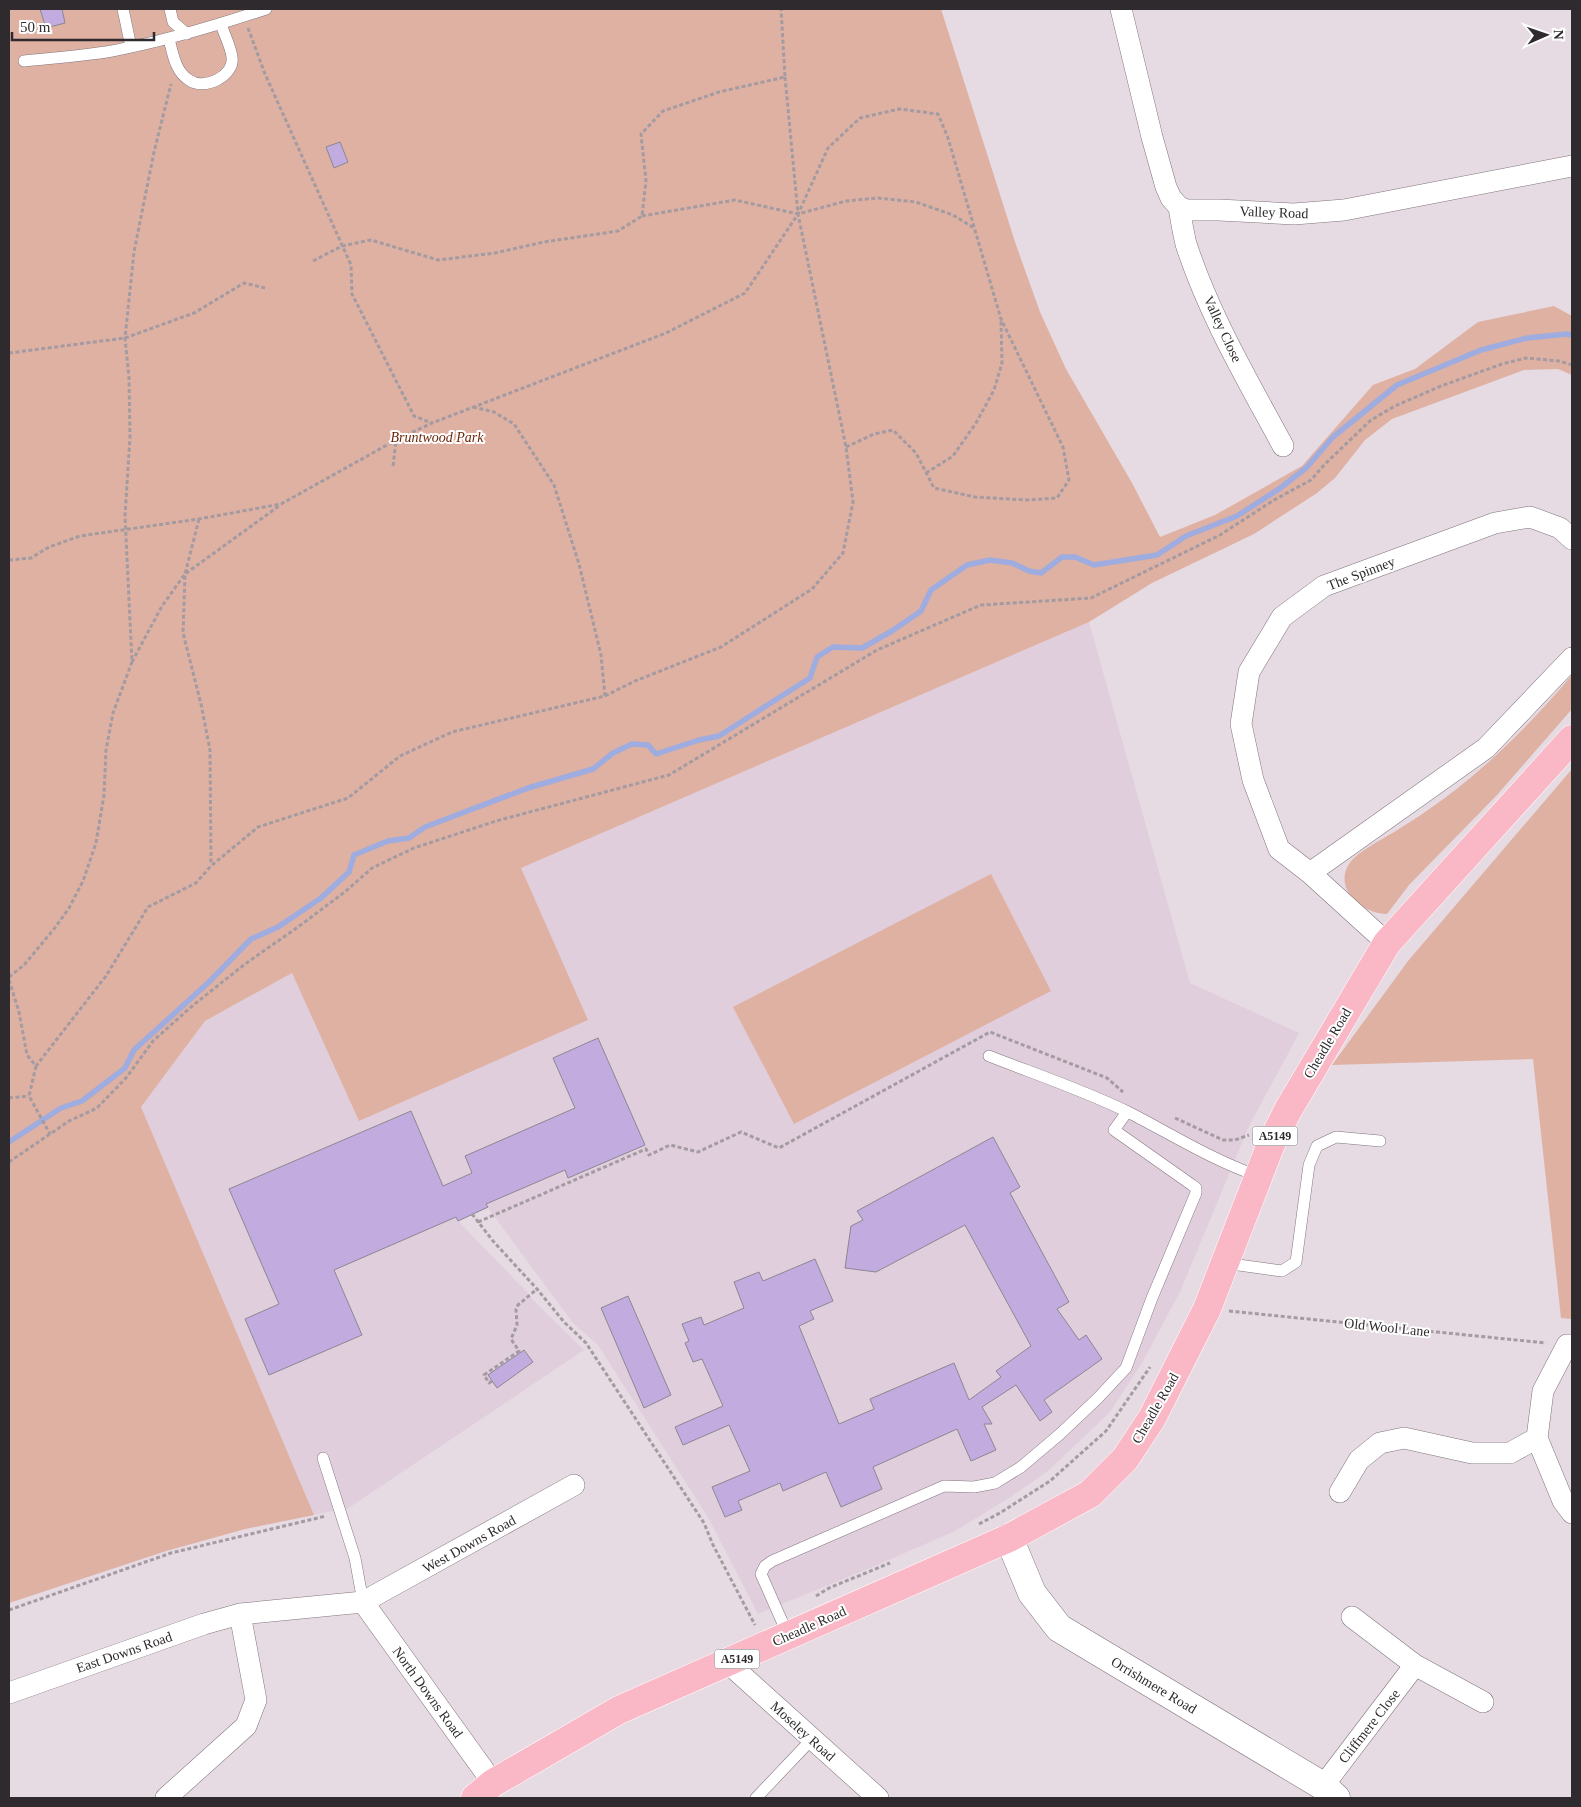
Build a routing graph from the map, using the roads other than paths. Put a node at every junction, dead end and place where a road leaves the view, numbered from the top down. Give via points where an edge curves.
1 (123, 9) edge
2 (170, 9) edge
3 (266, 9) edge
4 (1122, 9) edge
5 (221, 24) junction
6 (187, 34) junction
7 (169, 39) junction
8 (132, 47) junction
9 (24, 61) dead end
10 (1572, 166) edge
11 (1179, 207) junction
12 (1283, 446) dead end
13 (1572, 539) edge
14 (1572, 658) edge
15 (1572, 739) edge
16 (1310, 873) junction
17 (1387, 943) junction
18 (989, 1056) dead end
19 (1127, 1112) junction
20 (1380, 1141) dead end
21 (1247, 1172) junction
22 (1224, 1263) junction
23 (1570, 1345) edge
24 (1537, 1438) junction
25 (323, 1458) dead end
26 (574, 1486) dead end
27 (1340, 1492) dead end
28 (1572, 1514) edge
29 (1009, 1538) junction
30 (363, 1602) junction
31 (240, 1614) junction
32 (1352, 1617) dead end
33 (777, 1640) junction
34 (728, 1663) junction
35 (1415, 1666) junction
36 (9, 1692) edge
37 (1483, 1702) dead end
38 (812, 1739) junction
39 (484, 1790) edge
40 (1329, 1792) edge
41 (166, 1798) edge
42 (756, 1798) edge
43 (878, 1798) edge

1 - 8 lane
2 - 6 lane via 174,22
3 - 5 lane
4 - 11 street via 1166,187
5 - 6 lane
5 - 7 lane via 233,58 228,71 215,82 200,85 189,80 176,64
6 - 7 lane
7 - 8 lane
8 - 9 lane
10 - 11 street, Valley Road via 1326,212 1294,214 1187,210
11 - 12 street, Valley Close via 1186,243 1200,281
13 - 16 street, The Spinney via 1560,528 1530,517 1495,523 1324,586 1282,617 1249,672 1241,724 1253,780 1279,849
14 - 16 street via 1486,748
15 - 17 main road, Cheadle Road / A5149
16 - 17 street, The Spinney
17 - 21 main road, Cheadle Road / A5149 via 1270,1144
18 - 19 lane
19 - 21 lane
19 - 33 lane via 1114,1130 1196,1188 1196,1193 1126,1368 1060,1434 1021,1467 994,1483 974,1487 944,1486 772,1560 761,1574
20 - 22 lane via 1336,1137 1317,1146 1309,1165 1296,1262 1282,1271
21 - 22 main road, Cheadle Road / A5149
22 - 29 main road, Cheadle Road / A5149 via 1207,1309 1152,1418 1125,1459 1090,1494
23 - 24 street via 1543,1391
24 - 27 street via 1510,1453 1472,1453 1404,1438 1380,1442 1359,1460
24 - 28 street via 1563,1501
25 - 30 lane via 355,1558
26 - 30 street, West Downs Road
29 - 33 main road, Cheadle Road / A5149
29 - 40 street, Orrishmere Road via 1032,1593 1059,1628
30 - 31 street, East Downs Road
30 - 39 street, North Downs Road
31 - 36 street, East Downs Road
31 - 41 street via 256,1700 246,1726
32 - 35 street
33 - 34 main road, Cheadle Road / A5149
34 - 38 street, Moseley Road
34 - 39 main road, Cheadle Road / A5149 via 619,1710
35 - 37 street
35 - 40 street, Cliffmere Close
38 - 42 lane
38 - 43 street, Moseley Road

